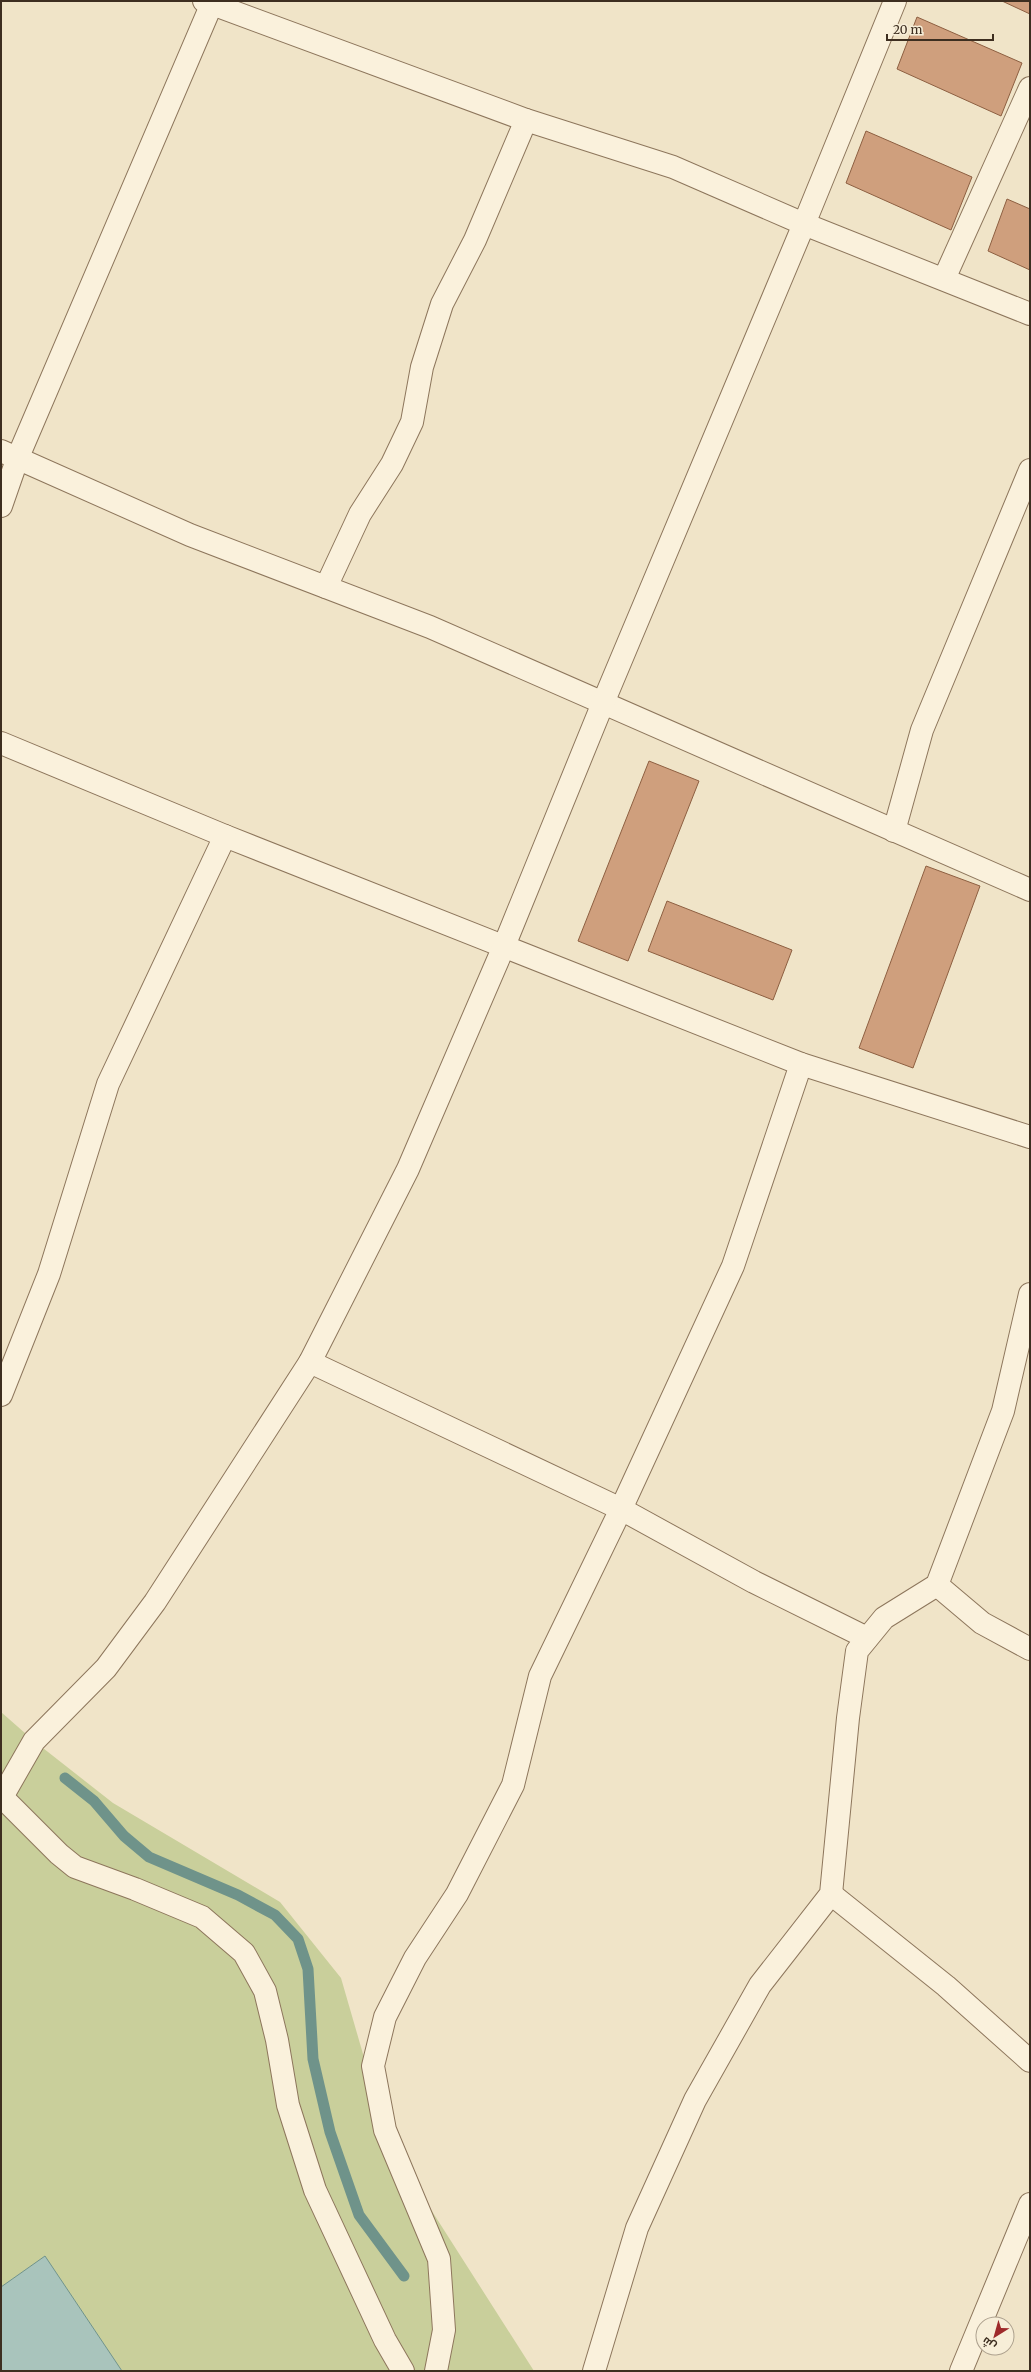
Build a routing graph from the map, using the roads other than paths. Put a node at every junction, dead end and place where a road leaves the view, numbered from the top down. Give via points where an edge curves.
1 (895, 1) edge
2 (210, 2) edge
3 (1030, 88) edge
4 (526, 120) junction
5 (804, 224) junction
6 (944, 279) junction
7 (1030, 314) edge
8 (9, 454) edge
9 (1030, 470) edge
10 (1, 506) edge
11 (326, 587) junction
12 (603, 703) junction
13 (1, 743) edge
14 (894, 831) junction
15 (225, 836) junction
16 (1030, 890) edge
17 (504, 946) junction
18 (801, 1064) junction
19 (1030, 1137) edge
20 (1030, 1294) edge
21 (310, 1362) junction
22 (1, 1395) edge
23 (621, 1509) junction
24 (937, 1585) junction
25 (867, 1638) junction
26 (1030, 1649) edge
27 (1, 1797) edge
28 (831, 1894) junction
29 (1030, 2061) edge
30 (1030, 2204) edge
31 (403, 2371) edge
32 (436, 2371) edge
33 (594, 2371) edge
34 (961, 2371) edge

1 - 5 street
2 - 4 street
2 - 8 street
3 - 6 street
4 - 5 street via 673,167
4 - 11 street via 475,240 442,304 422,367 412,422 392,464 360,514
5 - 6 street
5 - 12 street
6 - 7 street
8 - 10 street
8 - 11 street via 190,535
9 - 14 street via 922,730
11 - 12 street via 430,627
12 - 14 street
12 - 17 street
13 - 15 street
14 - 16 street
15 - 17 street
15 - 22 street via 108,1084 49,1274
17 - 18 street
17 - 21 street via 408,1169
18 - 19 street
18 - 23 street via 733,1266
20 - 24 street via 1003,1411
21 - 23 street
21 - 27 street via 155,1602 106,1668 34,1741
23 - 25 street via 754,1582
23 - 32 street via 540,1676 513,1785 457,1894 415,1958 385,2016 372,2066 385,2130 439,2259 444,2330
24 - 25 street via 884,1618
24 - 26 street via 982,1623
25 - 28 street via 857,1651
27 - 31 street via 75,1867 202,1917 244,1953 265,1991 277,2040 288,2105 315,2190 385,2340
28 - 29 street via 946,1986
28 - 33 street via 760,1985 695,2100 637,2228
30 - 34 street

